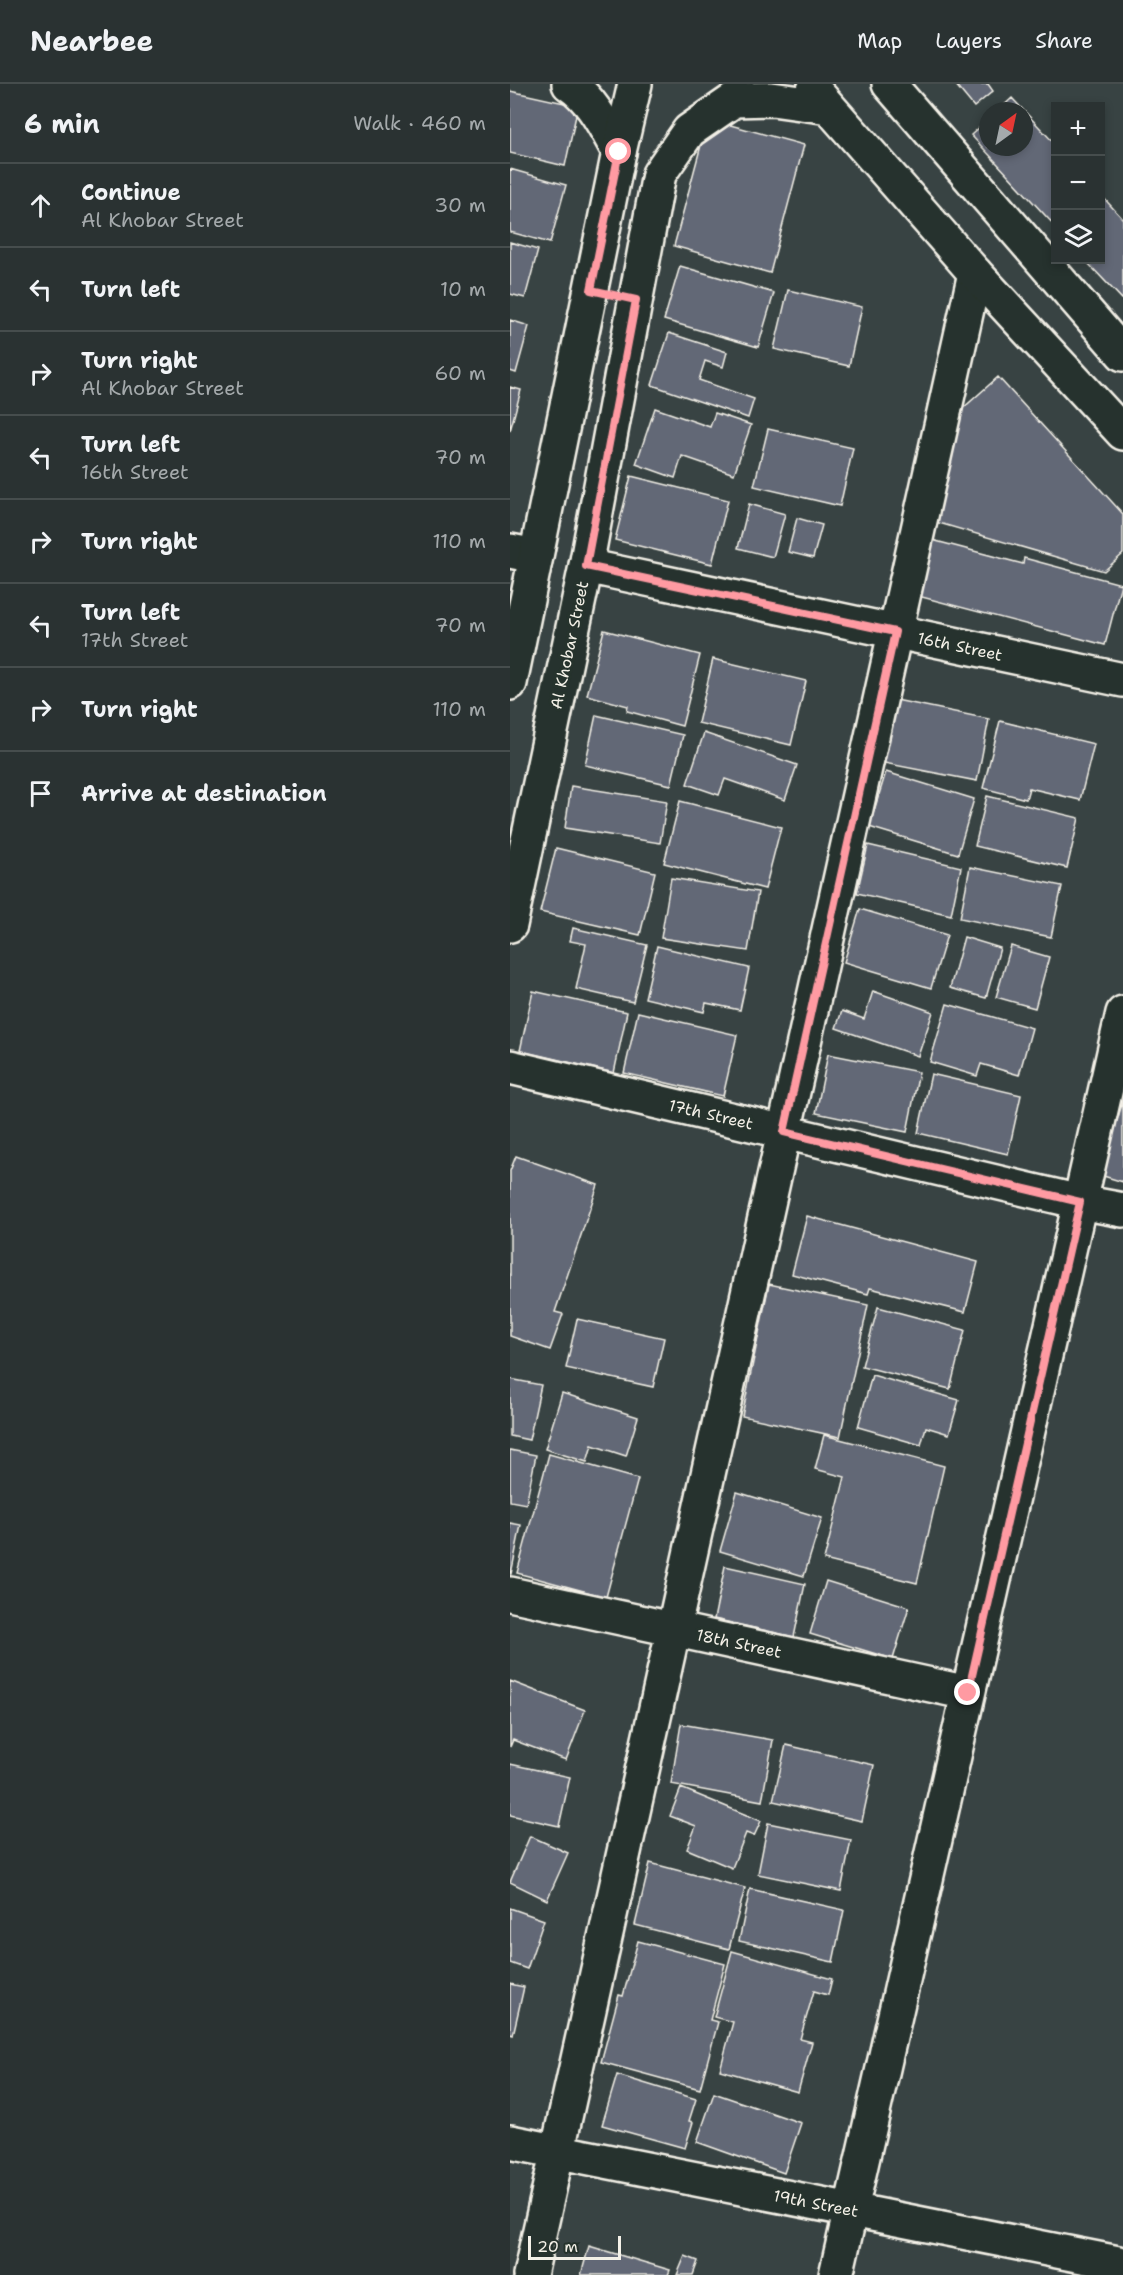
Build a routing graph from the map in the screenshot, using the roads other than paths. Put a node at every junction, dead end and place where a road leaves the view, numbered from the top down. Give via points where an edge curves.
1 (569, 84) edge
2 (635, 84) edge
3 (889, 84) edge
4 (819, 95) edge
5 (619, 152) junction
6 (975, 273) junction
7 (591, 290) junction
8 (636, 300) junction
9 (1123, 354) edge
10 (1123, 433) edge
11 (523, 553) edge
12 (586, 566) junction
13 (895, 632) junction
14 (1123, 680) edge
15 (510, 683) edge
16 (510, 925) edge
17 (1123, 1013) edge
18 (510, 1067) edge
19 (784, 1132) junction
20 (1080, 1202) junction
21 (1123, 1210) edge
22 (510, 1594) edge
23 (673, 1628) junction
24 (968, 1693) junction
25 (510, 2142) edge
26 (557, 2151) junction
27 (851, 2210) junction
28 (1123, 2264) edge
29 (530, 2275) edge
30 (836, 2275) edge

1 - 5 street via 601,119
2 - 5 street
3 - 9 street
4 - 6 street
4 - 8 street, Al Khobar Street via 734,100 689,131 659,174
5 - 7 street
6 - 10 street
6 - 13 street
7 - 8 street
7 - 11 street
8 - 12 street, Al Khobar Street
11 - 15 street
12 - 13 street, 16th Street
12 - 16 street, Al Khobar Street
13 - 14 street, 16th Street
13 - 19 street
17 - 20 street
18 - 19 street, 17th Street
19 - 20 street, 17th Street
19 - 23 street
20 - 21 street, 17th Street
20 - 24 street
22 - 23 street, 18th Street
23 - 24 street, 18th Street
23 - 26 street
24 - 27 street
25 - 26 street, 19th Street
26 - 27 street, 19th Street
26 - 29 street
27 - 28 street, 19th Street
27 - 30 street

